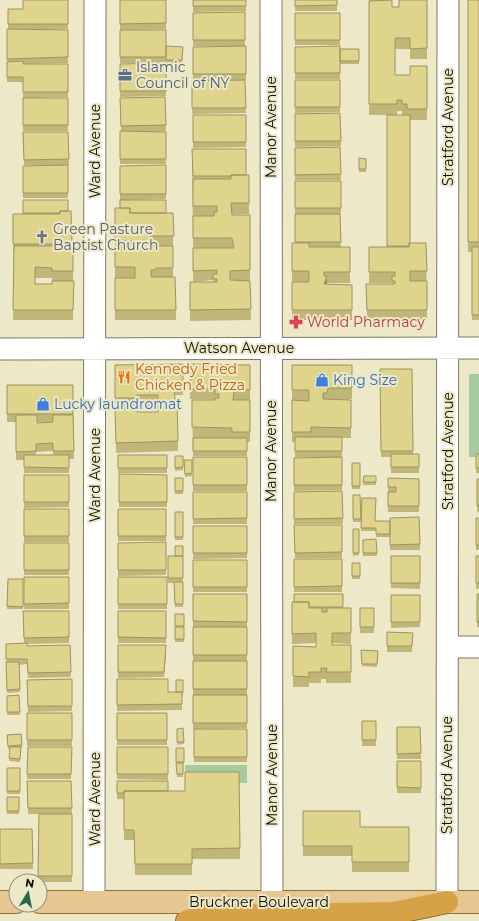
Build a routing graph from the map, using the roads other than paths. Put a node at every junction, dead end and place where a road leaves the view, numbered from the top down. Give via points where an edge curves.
1 (94, 0) edge
2 (271, 0) edge
3 (448, 0) edge
4 (0, 348) edge
5 (95, 348) junction
6 (271, 348) junction
7 (448, 348) junction
8 (479, 348) edge
9 (448, 647) junction
10 (479, 647) edge
11 (48, 902) edge
12 (94, 902) junction
13 (272, 902) junction
14 (447, 902) junction
15 (479, 902) edge
16 (187, 921) edge

1 - 5 street, Ward Avenue
2 - 6 street, Manor Avenue
3 - 7 street, Stratford Avenue
4 - 5 street, Watson Avenue
5 - 6 street, Watson Avenue
5 - 12 street, Ward Avenue
6 - 7 street, Watson Avenue
6 - 13 street, Manor Avenue
7 - 8 street, Watson Avenue
7 - 9 street, Stratford Avenue
9 - 10 street
9 - 14 street, Stratford Avenue
11 - 12 main road, Bruckner Boulevard
12 - 13 main road, Bruckner Boulevard
13 - 14 main road, Bruckner Boulevard
14 - 15 main road, Bruckner Boulevard
14 - 16 highway via 394,913 204,916

